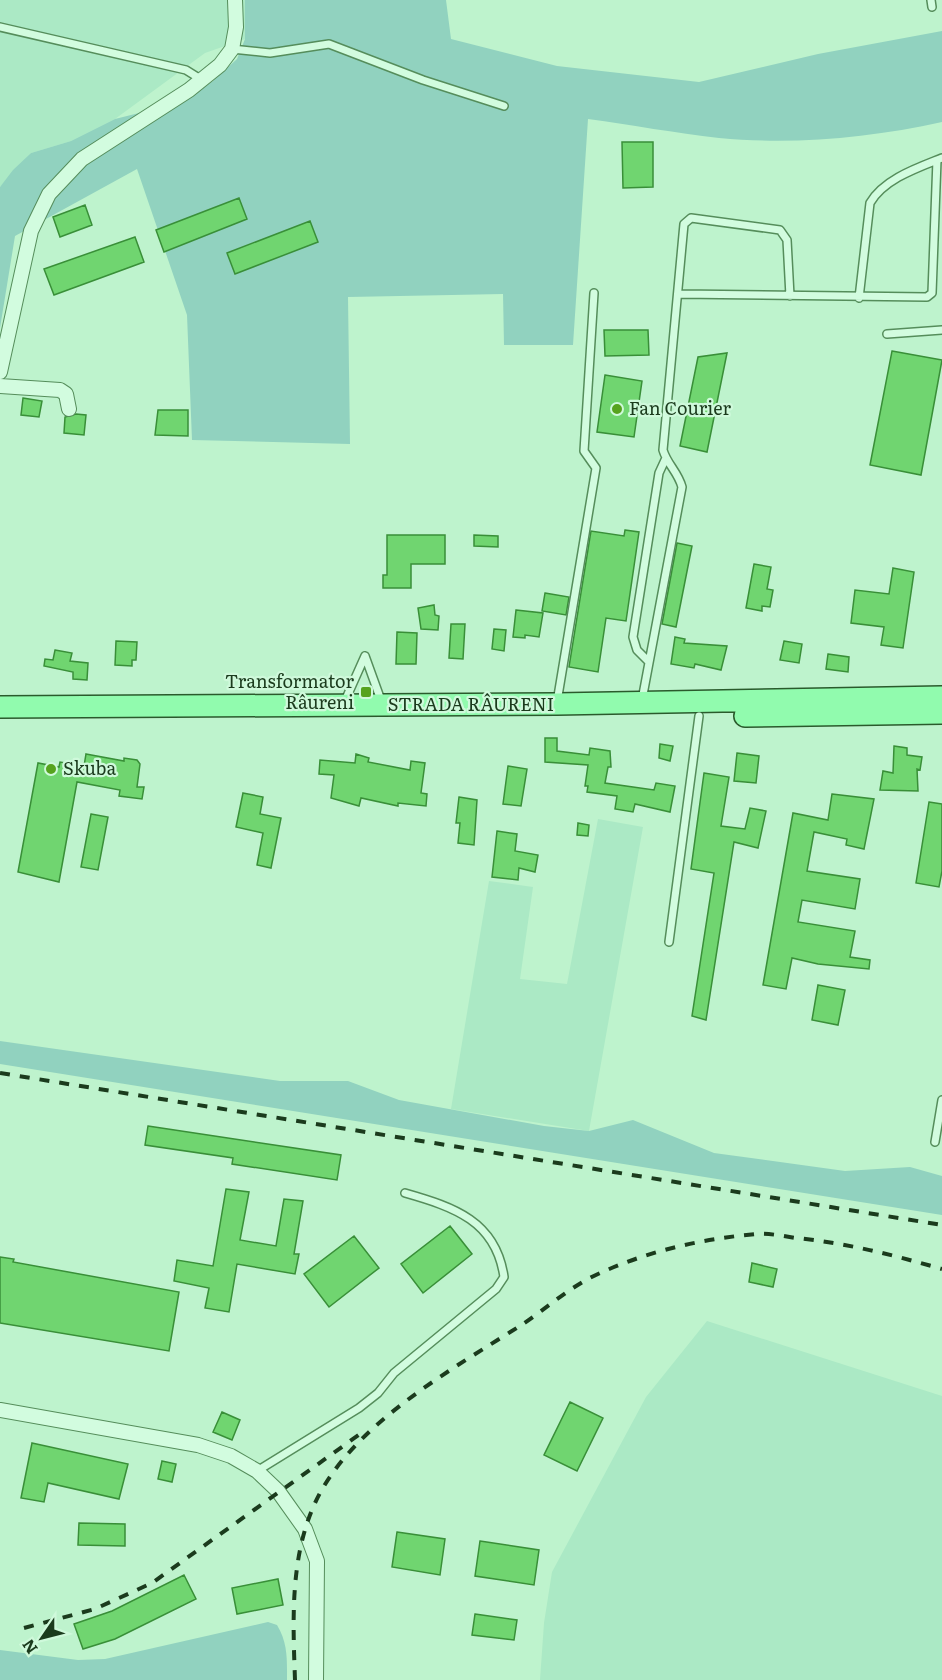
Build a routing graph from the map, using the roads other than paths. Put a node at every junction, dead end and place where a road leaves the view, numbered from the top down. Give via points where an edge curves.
1 (235, 0) edge
2 (0, 27) edge
3 (232, 49) junction
4 (202, 80) junction
5 (504, 106) dead end
6 (940, 159) edge
7 (594, 293) dead end
8 (679, 294) junction
9 (790, 296) junction
10 (859, 297) junction
11 (942, 330) edge
12 (887, 334) dead end
13 (0, 372) edge
14 (0, 387) edge
15 (69, 410) dead end
16 (665, 460) junction
17 (648, 661) junction
18 (942, 698) edge
19 (642, 703) junction
20 (557, 704) junction
21 (383, 705) junction
22 (343, 706) junction
23 (0, 707) edge
24 (942, 713) edge
25 (699, 716) junction
26 (0, 720) edge
27 (669, 942) dead end
28 (942, 1100) edge
29 (935, 1142) dead end
30 (405, 1193) dead end
31 (0, 1410) edge
32 (257, 1471) junction
33 (316, 1680) edge

1 - 3 street
2 - 4 lane via 186,70
3 - 4 street
3 - 5 lane via 270,52 329,44
4 - 13 street via 82,159 49,194 31,231
6 - 10 lane via 877,191 870,203
6 - 10 lane via 932,293 922,299
7 - 20 lane via 585,451 596,468
8 - 9 lane
8 - 9 lane via 684,224 691,218 780,230 788,240
8 - 16 lane
9 - 10 lane
11 - 12 lane
14 - 15 street via 60,390 66,394
16 - 17 lane via 659,472 633,637 637,650
16 - 17 lane via 679,475 682,487
17 - 19 lane
18 - 19 main road, STRADA RÂURENI
19 - 20 main road, STRADA RÂURENI
20 - 21 main road, STRADA RÂURENI
21 - 22 main road, STRADA RÂURENI
21 - 22 lane via 365,656
22 - 23 main road, STRADA RÂURENI
24 - 25 main road, STRADA RÂURENI
25 - 26 main road, STRADA RÂURENI
25 - 27 lane
28 - 29 lane
30 - 32 lane via 471,1217 493,1241 504,1277 496,1289 394,1373 359,1408
31 - 32 street via 198,1445 231,1456
32 - 33 street via 278,1491 305,1529 317,1561

